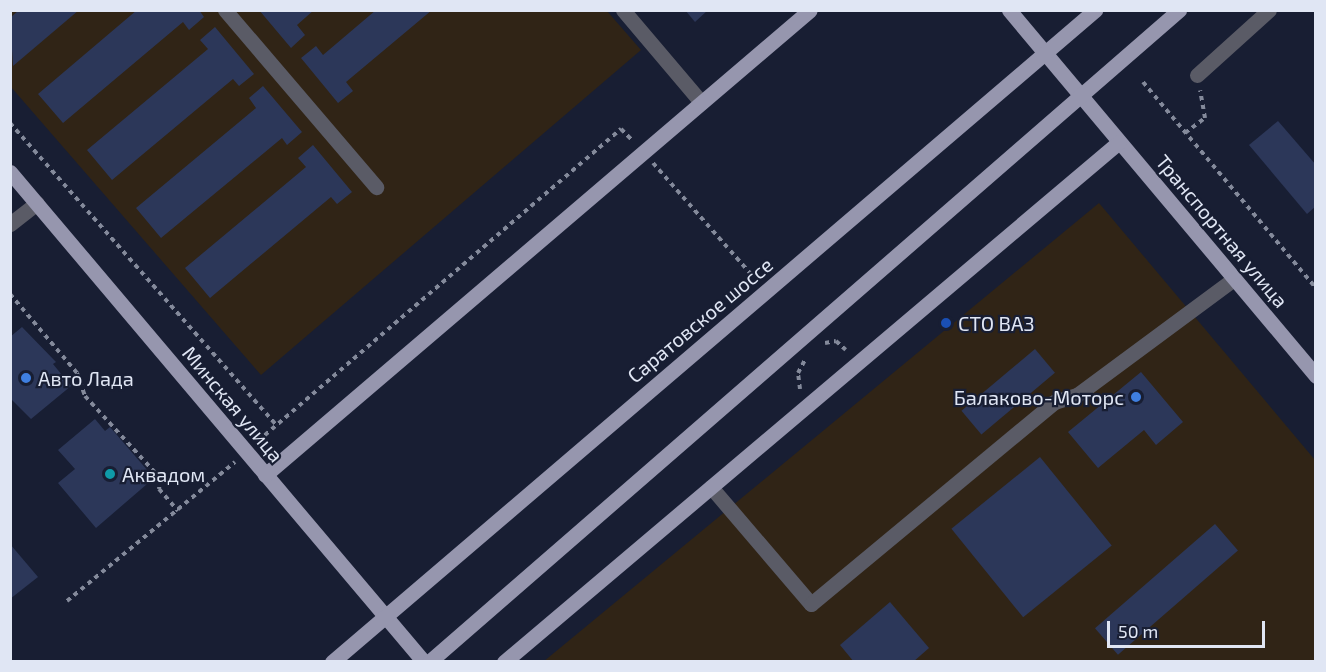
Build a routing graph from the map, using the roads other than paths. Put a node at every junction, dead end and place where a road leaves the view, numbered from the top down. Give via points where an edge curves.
1 (225, 10) edge
2 (623, 10) edge
3 (810, 10) edge
4 (1010, 10) edge
5 (1095, 10) edge
6 (1179, 10) edge
7 (1269, 10) edge
8 (1044, 55) junction
9 (1197, 75) road end
10 (1080, 96) junction
11 (701, 102) junction
12 (1119, 142) junction
13 (10, 172) edge
14 (376, 187) dead end
15 (37, 203) junction
16 (10, 224) edge
17 (1234, 279) junction
18 (1316, 376) edge
19 (265, 475) junction
20 (711, 487) junction
21 (385, 617) junction
22 (332, 662) edge
23 (424, 662) edge
24 (429, 662) edge
25 (504, 662) edge

1 - 14 street
2 - 11 street
3 - 11 main road
4 - 8 main road, Транспортная улица
5 - 8 main road, Саратовское шоссе
6 - 10 main road
7 - 9 street
8 - 10 main road, Транспортная улица
8 - 21 main road, Саратовское шоссе
10 - 12 main road, Транспортная улица
10 - 24 main road
11 - 19 main road
12 - 17 main road, Транспортная улица
12 - 20 main road
13 - 15 main road, Минская улица
15 - 16 street
15 - 19 main road, Минская улица
17 - 18 main road, Транспортная улица
17 - 20 street via 1077,395 1054,402 810,604
19 - 21 main road, Минская улица
20 - 25 main road
21 - 22 main road, Саратовское шоссе
21 - 23 main road, Минская улица

